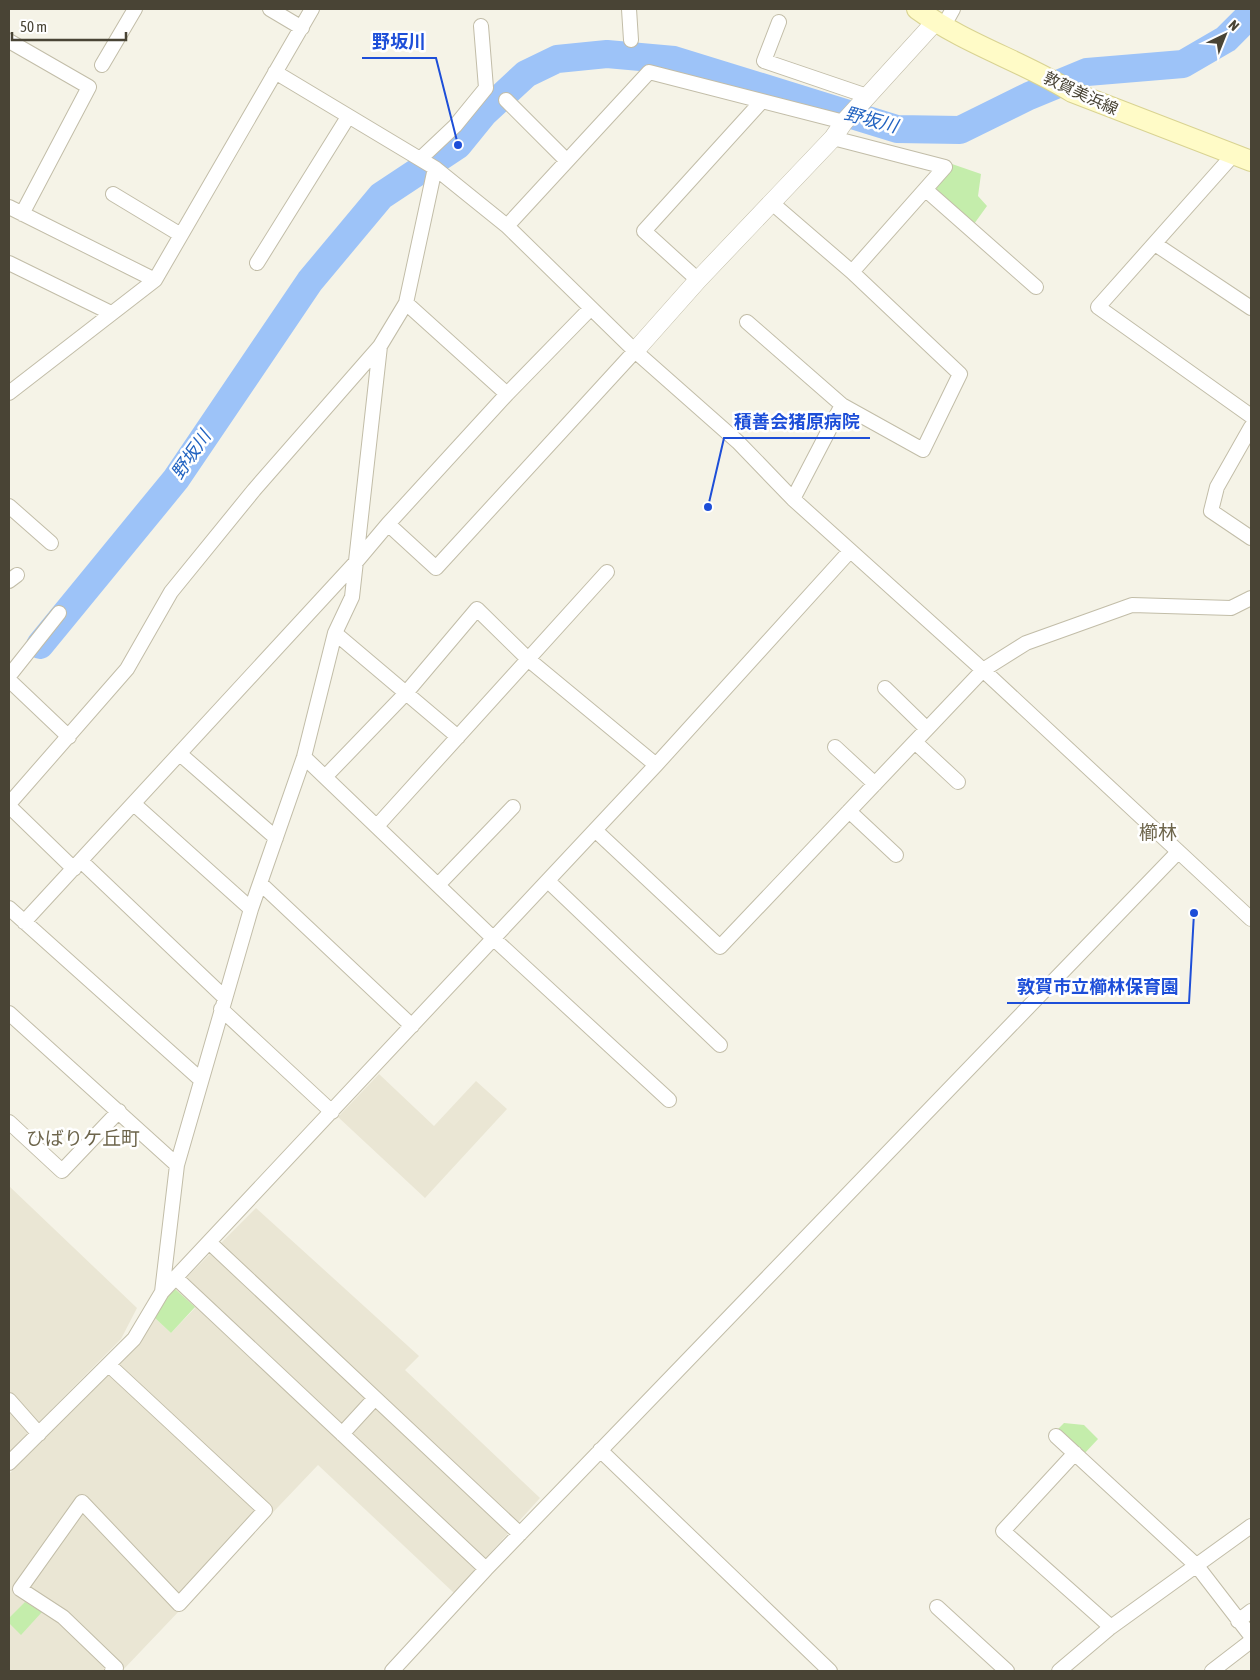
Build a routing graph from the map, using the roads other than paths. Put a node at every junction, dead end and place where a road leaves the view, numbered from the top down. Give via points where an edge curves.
1 (135, 9) edge
2 (270, 9) edge
3 (312, 9) edge
4 (629, 9) edge
5 (917, 9) edge
6 (953, 9) edge
7 (779, 22) dead end
8 (939, 24) junction
9 (481, 26) dead end
10 (302, 28) junction
11 (631, 40) dead end
12 (9, 41) edge
13 (102, 65) dead end
14 (275, 72) junction
15 (868, 96) junction
16 (506, 100) dead end
17 (762, 101) junction
18 (348, 117) junction
19 (844, 122) junction
20 (833, 138) junction
21 (1242, 157) edge
22 (420, 159) junction
23 (567, 160) junction
24 (435, 168) junction
25 (926, 190) junction
26 (113, 194) dead end
27 (772, 203) junction
28 (9, 207) edge
29 (22, 214) junction
30 (507, 226) junction
31 (181, 235) junction
32 (1154, 244) junction
33 (9, 263) edge
34 (257, 263) dead end
35 (852, 272) junction
36 (154, 280) junction
37 (698, 280) junction
38 (1036, 287) dead end
39 (406, 303) junction
40 (591, 308) junction
41 (1251, 308) edge
42 (111, 312) junction
43 (747, 322) dead end
44 (380, 346) junction
45 (635, 351) junction
46 (9, 392) edge
47 (507, 394) junction
48 (842, 405) junction
49 (1251, 416) edge
50 (1251, 427) edge
51 (794, 499) junction
52 (9, 506) edge
53 (388, 524) junction
54 (1251, 538) edge
55 (51, 544) dead end
56 (850, 551) junction
57 (356, 562) junction
58 (607, 572) dead end
59 (1251, 598) edge
60 (59, 613) dead end
61 (335, 633) junction
62 (529, 660) junction
63 (983, 670) junction
64 (9, 676) edge
65 (9, 680) edge
66 (885, 688) dead end
67 (406, 693) junction
68 (927, 729) junction
69 (69, 737) junction
70 (458, 738) junction
71 (915, 742) junction
72 (835, 747) dead end
73 (180, 754) junction
74 (304, 758) junction
75 (656, 765) junction
76 (325, 777) junction
77 (958, 782) dead end
78 (875, 784) junction
79 (10, 799) edge
80 (134, 804) junction
81 (513, 807) dead end
82 (849, 811) junction
83 (376, 826) junction
84 (595, 830) junction
85 (276, 838) junction
86 (1178, 852) junction
87 (896, 854) dead end
88 (77, 865) junction
89 (548, 881) junction
90 (260, 883) junction
91 (438, 885) junction
92 (9, 908) edge
93 (251, 908) junction
94 (1251, 919) edge
95 (24, 922) junction
96 (494, 939) junction
97 (222, 1003) junction
98 (9, 1012) edge
99 (412, 1026) junction
100 (720, 1045) dead end
101 (200, 1079) junction
102 (668, 1100) dead end
103 (119, 1111) junction
104 (332, 1112) junction
105 (9, 1122) edge
106 (177, 1164) junction
107 (209, 1242) junction
108 (176, 1278) junction
109 (162, 1292) junction
110 (109, 1365) junction
111 (375, 1398) junction
112 (9, 1400) edge
113 (39, 1434) junction
114 (342, 1434) junction
115 (1056, 1436) dead end
116 (600, 1450) junction
117 (1075, 1453) junction
118 (9, 1463) edge
119 (1251, 1526) edge
120 (520, 1534) junction
121 (1197, 1566) junction
122 (486, 1569) junction
123 (14, 1587) edge
124 (937, 1607) dead end
125 (1251, 1611) edge
126 (1238, 1621) junction
127 (1111, 1627) junction
128 (1251, 1636) edge
129 (1251, 1641) edge
130 (112, 1671) edge
131 (392, 1671) edge
132 (830, 1671) edge
133 (1007, 1671) edge
134 (1059, 1671) edge
135 (1212, 1671) edge

1 - 13 street
2 - 10 street
3 - 10 street
4 - 11 street
5 - 8 main road, 敦賀美浜線
6 - 8 street
7 - 15 street via 764,60
8 - 15 street
8 - 21 main road, 敦賀美浜線 via 1072,92
9 - 22 street via 486,88 456,126
10 - 14 street
12 - 29 street via 89,87
14 - 18 street
14 - 31 street
15 - 19 street
16 - 23 street
17 - 19 street
17 - 23 street via 650,72
17 - 37 street via 644,231
18 - 22 street
18 - 34 street
19 - 20 street
20 - 25 street via 945,167
20 - 27 street
21 - 32 street
22 - 24 street
23 - 30 street
24 - 30 street
24 - 39 street
25 - 35 street
25 - 38 street
26 - 31 street
27 - 35 street
27 - 37 street
28 - 29 street
29 - 36 street
30 - 40 street
31 - 36 street
32 - 41 street
32 - 49 street via 1098,307
33 - 42 street
35 - 48 street via 960,374 923,450
36 - 42 street
37 - 45 street
39 - 44 street
39 - 47 street
40 - 45 street
40 - 47 street
42 - 46 street
43 - 48 street
44 - 57 street
44 - 69 street via 254,490 171,592 127,669
45 - 51 street via 738,442
45 - 53 street via 436,568
47 - 53 street
48 - 51 street
50 - 54 street via 1217,487 1212,511
51 - 56 street
52 - 55 street
53 - 57 street
56 - 63 street
56 - 75 street
57 - 61 street via 352,597
57 - 73 street
58 - 62 street
59 - 63 street via 1231,608 1132,605 1026,643
60 - 64 street
61 - 67 street
61 - 74 street
62 - 67 street via 477,609
62 - 70 street
62 - 75 street
63 - 68 street
63 - 86 street
65 - 69 street
66 - 68 street
67 - 70 street
67 - 76 street
68 - 71 street
69 - 79 street
70 - 83 street
71 - 77 street
71 - 78 street
72 - 78 street
73 - 80 street
73 - 85 street
74 - 76 street
74 - 85 street
75 - 84 street
76 - 83 street
78 - 82 street
79 - 88 street
80 - 88 street
80 - 93 street
81 - 91 street
82 - 84 street via 720,947
82 - 87 street
83 - 91 street
84 - 89 street
85 - 90 street
86 - 94 street
86 - 116 street
88 - 95 street
88 - 97 street
89 - 96 street
89 - 100 street
90 - 93 street
90 - 99 street
91 - 96 street
92 - 95 street
93 - 97 street
95 - 101 street
96 - 99 street
96 - 102 street
97 - 101 street
97 - 104 street
98 - 103 street
99 - 104 street
101 - 106 street
103 - 105 street via 62,1171
103 - 106 street
104 - 107 street
106 - 109 street
107 - 108 street
107 - 111 street
108 - 109 street
108 - 114 street
109 - 110 street via 134,1339
110 - 113 street
110 - 123 street via 265,1510 179,1604 82,1502
111 - 114 street
111 - 120 street
112 - 113 street
113 - 118 street
114 - 122 street
115 - 117 street
116 - 120 street
116 - 132 street
117 - 121 street
117 - 127 street via 1003,1531
119 - 121 street
120 - 122 street
121 - 126 street
121 - 127 street
122 - 131 street
123 - 130 street via 63,1617 116,1668
124 - 133 street
125 - 126 street
126 - 128 street
127 - 134 street
129 - 135 street

